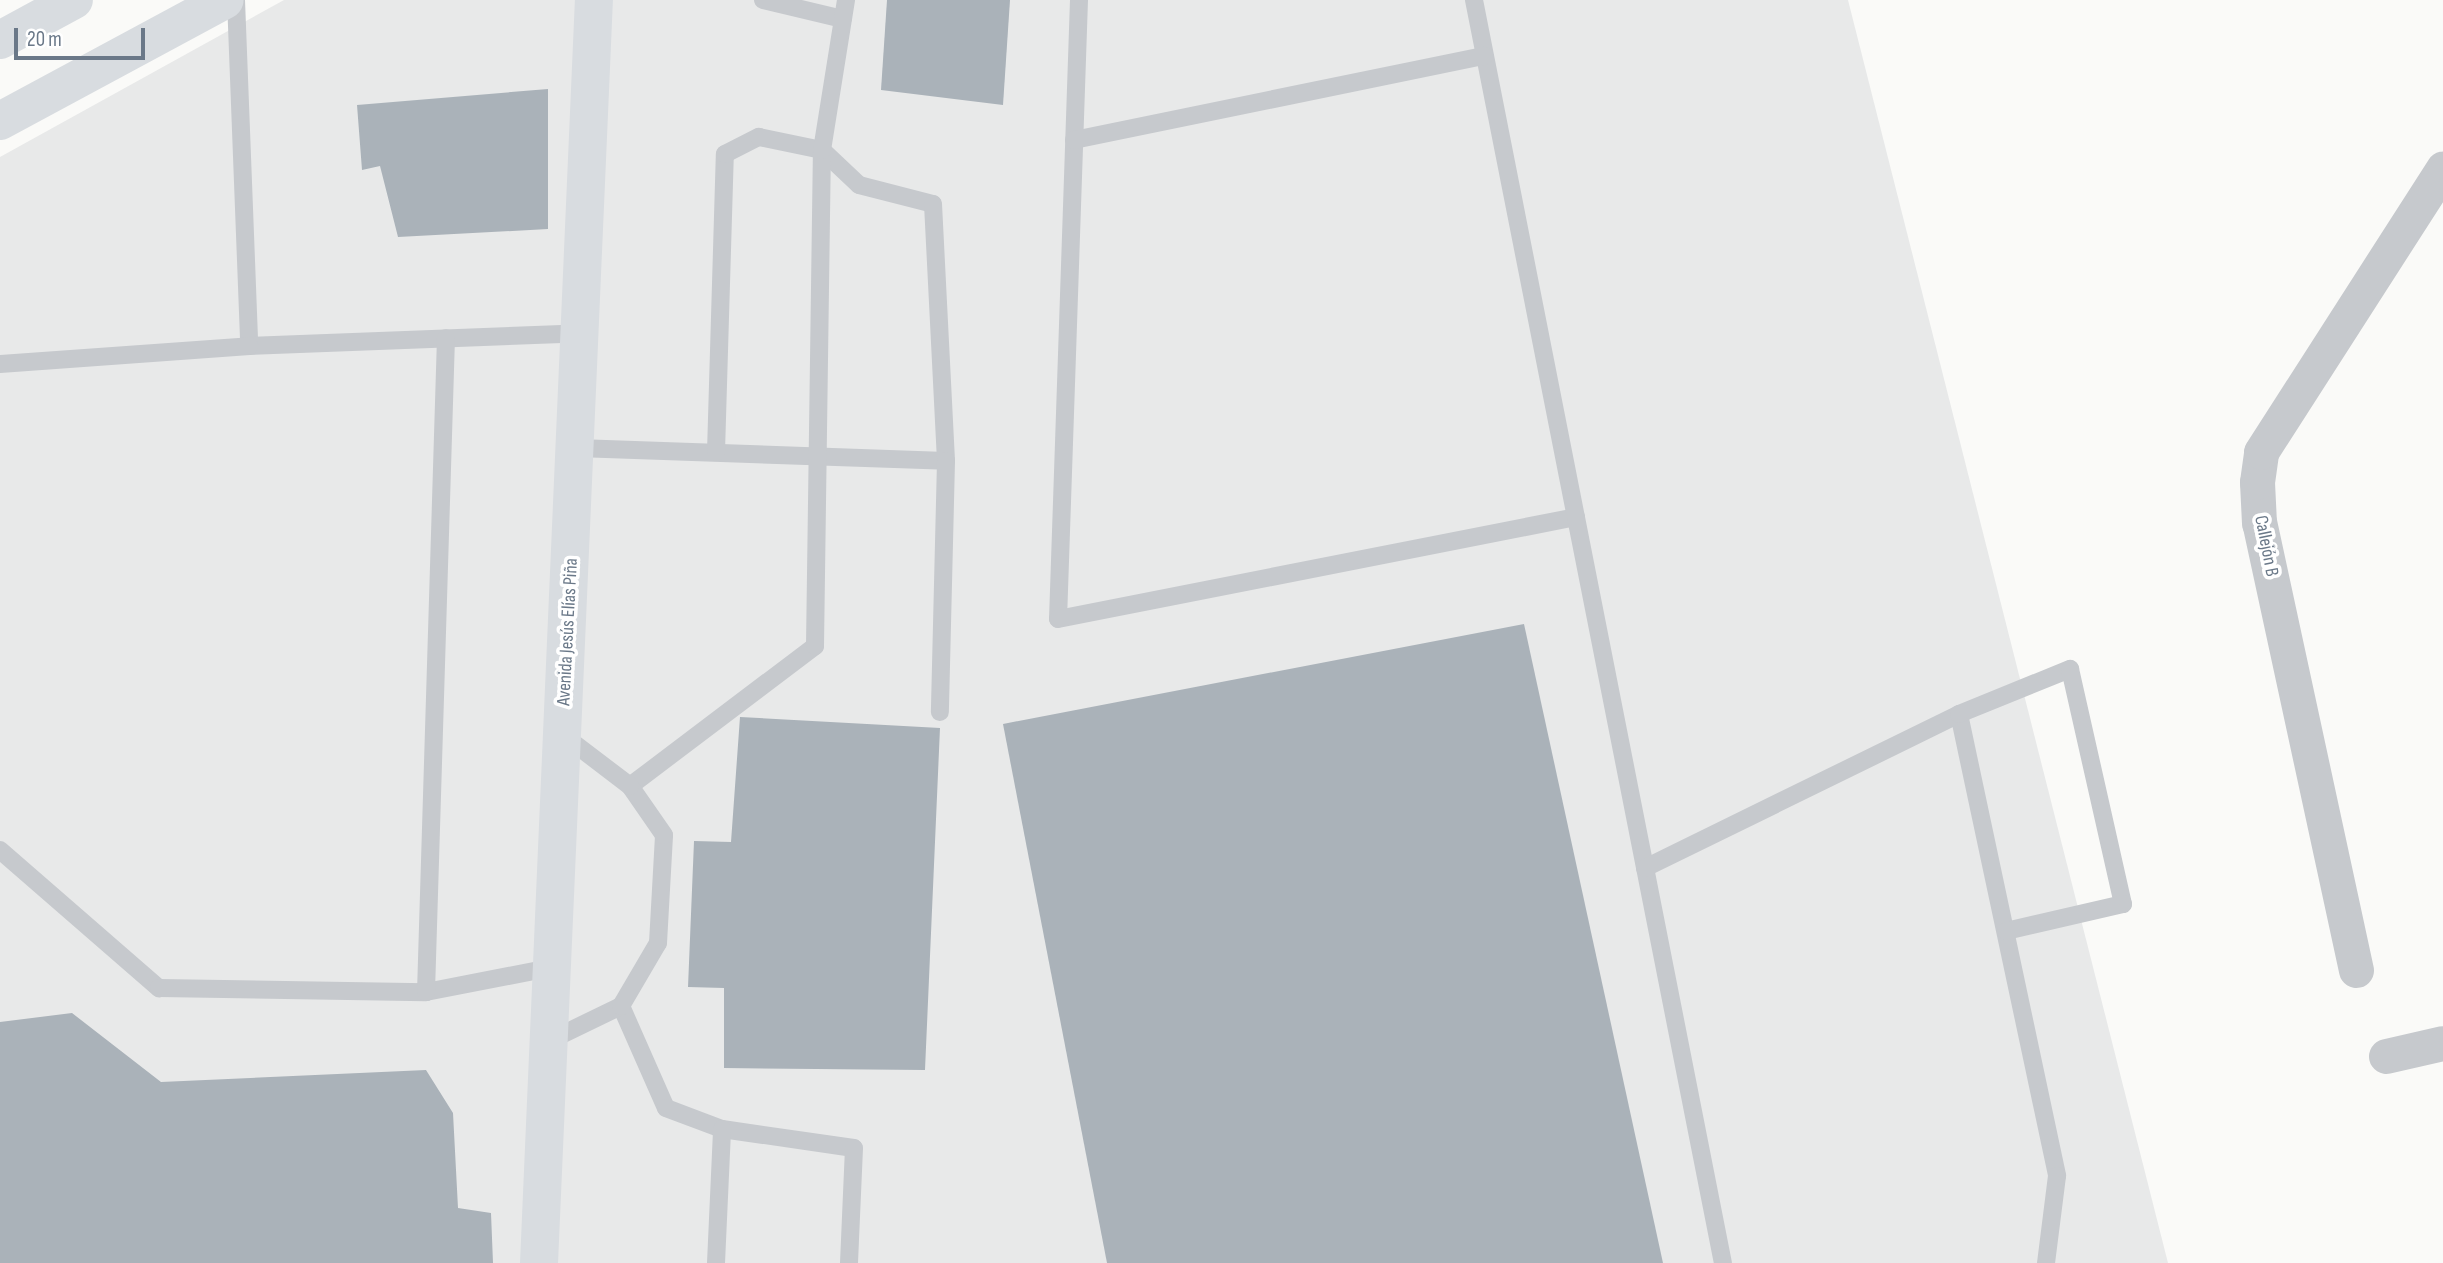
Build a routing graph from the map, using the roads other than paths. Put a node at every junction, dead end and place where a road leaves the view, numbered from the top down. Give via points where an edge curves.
1 (74, 0) edge
2 (225, 0) edge
3 (236, 0) edge
4 (568, 0) edge
5 (594, 0) edge
6 (763, 0) edge
7 (846, 0) edge
8 (1079, 0) edge
9 (1474, 0) edge
10 (843, 19) junction
11 (0, 40) edge
12 (592, 45) junction
13 (1485, 56) junction
14 (0, 121) edge
15 (1074, 140) junction
16 (822, 150) junction
17 (2443, 168) edge
18 (582, 333) junction
19 (446, 338) junction
20 (249, 346) junction
21 (0, 364) edge
22 (577, 448) junction
23 (716, 452) junction
24 (817, 456) junction
25 (946, 461) junction
26 (1576, 517) junction
27 (940, 712) dead end
28 (1959, 714) junction
29 (563, 735) junction
30 (630, 786) junction
31 (0, 850) edge
32 (1645, 868) junction
33 (2006, 931) junction
34 (556, 967) junction
35 (2356, 970) dead end
36 (426, 992) junction
37 (621, 1006) junction
38 (553, 1039) junction
39 (2443, 1043) edge
40 (2386, 1056) dead end
41 (722, 1129) junction
42 (539, 1263) edge
43 (716, 1263) edge
44 (849, 1263) edge
45 (1723, 1263) edge
46 (2046, 1263) edge

1 - 11 street
2 - 14 street
3 - 20 lane
4 - 12 street
5 - 12 street, Avenida Jesús Elías Piña
6 - 10 lane
7 - 10 lane
8 - 15 lane
9 - 13 lane
10 - 16 lane
12 - 18 street, Avenida Jesús Elías Piña
13 - 15 lane
13 - 26 lane
15 - 26 lane via 1058,618
16 - 23 lane via 759,137 725,154
16 - 24 lane
16 - 25 lane via 859,185 933,204
17 - 35 street, Callejón B via 2261,452 2257,482 2259,523
18 - 19 lane
18 - 22 street, Avenida Jesús Elías Piña
19 - 20 lane
19 - 36 lane
20 - 21 lane
22 - 23 lane
22 - 29 street, Avenida Jesús Elías Piña
23 - 24 lane
24 - 25 lane
24 - 30 lane via 816,646
25 - 27 lane
26 - 32 lane
28 - 32 lane
28 - 33 lane
28 - 33 lane via 2066,668 2075,671 2123,904
29 - 30 lane
29 - 34 street, Avenida Jesús Elías Piña
30 - 37 lane via 664,835 658,943
31 - 36 lane via 159,988
32 - 45 lane
33 - 46 lane via 2057,1176
34 - 36 lane
34 - 38 street, Avenida Jesús Elías Piña
37 - 38 lane
37 - 41 lane via 666,1108
38 - 42 street, Avenida Jesús Elías Piña
39 - 40 street
41 - 43 lane
41 - 44 lane via 854,1148

